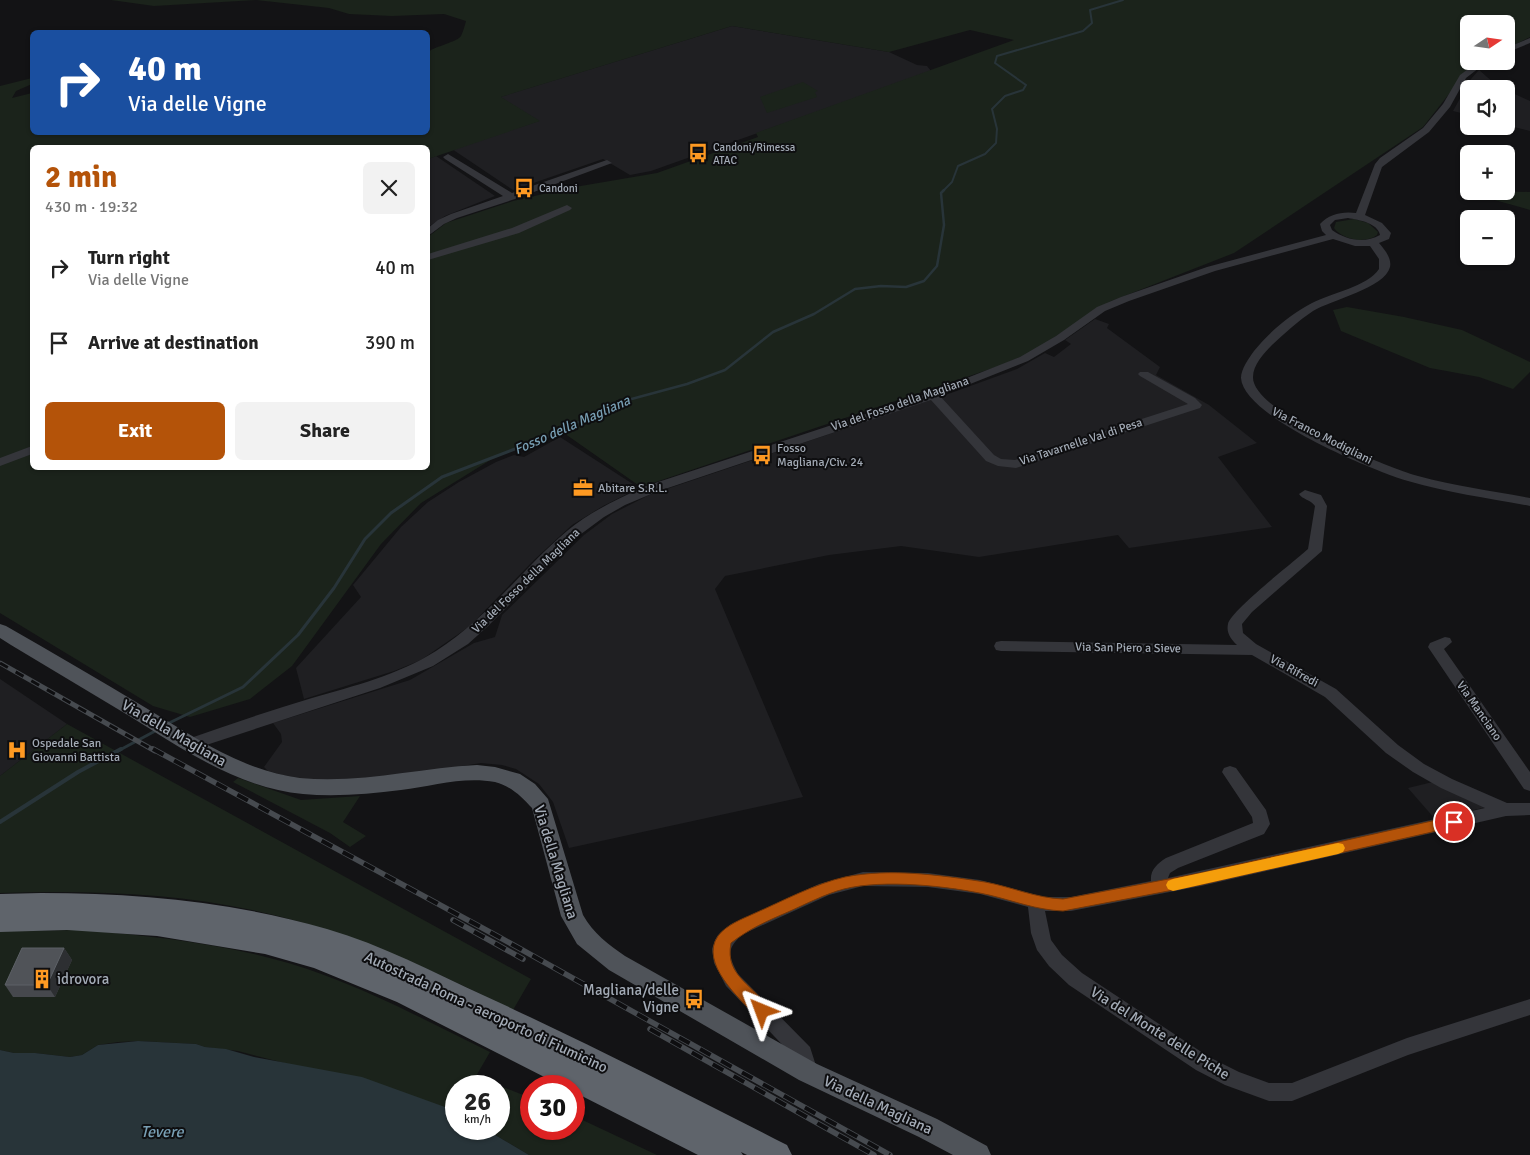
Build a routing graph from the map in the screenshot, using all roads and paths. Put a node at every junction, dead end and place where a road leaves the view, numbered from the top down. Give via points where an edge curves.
1 (1530, 40) edge
2 (1515, 47) edge
3 (1472, 70) edge
4 (448, 157) dead end
5 (607, 163) dead end
6 (512, 197) junction
7 (567, 208) dead end
8 (1360, 217) junction
9 (430, 231) edge
10 (1334, 236) junction
11 (1373, 243) junction
12 (430, 256) edge
13 (1144, 374) dead end
14 (933, 394) junction
15 (30, 451) edge
16 (0, 462) edge
17 (1305, 494) dead end
18 (1530, 502) edge
19 (0, 630) edge
20 (1446, 642) dead end
21 (1001, 646) dead end
22 (1254, 650) junction
23 (184, 740) junction
24 (1230, 772) dead end
25 (1530, 784) edge
26 (1530, 809) edge
27 (1506, 810) junction
28 (1160, 887) junction
29 (1036, 902) junction
30 (0, 906) edge
31 (153, 916) junction
32 (0, 921) edge
33 (1530, 1007) edge
34 (808, 1072) junction
35 (728, 1155) edge
36 (777, 1155) edge
37 (978, 1155) edge

1 - 2 street
3 - 8 street via 1463,77 1447,105 1426,130 1378,166
4 - 6 street
5 - 6 street
6 - 9 street via 454,216
7 - 12 street via 541,223
8 - 10 street via 1340,216 1328,220 1325,227
8 - 11 street via 1378,224 1386,233
10 - 11 street via 1354,243
10 - 14 street, Via del Fosso della Magliana via 1204,272 1125,299 1101,309 1024,359
11 - 18 street, Via Franco Modigliani via 1384,261 1380,275 1312,307 1284,328 1260,351 1252,364 1247,378 1251,392 1268,409 1287,421 1391,471 1423,481
13 - 14 street, Via Tavarnelle Val di Pesa via 1196,405 1016,464 990,458
14 - 23 street, Via del Fosso della Magliana via 660,486 593,517 555,550 487,622 442,655 397,678 242,726
15 - 16 street
17 - 22 street, Via Rifredi via 1316,498 1321,506 1316,551 1237,620 1236,635
19 - 23 main road, Via della Magliana
20 - 25 street, Via Manciano via 1435,647
21 - 22 street, Via San Piero a Sieve
22 - 27 street, Via Rifredi via 1330,692 1393,749 1418,767 1451,786
23 - 34 main road, Via della Magliana via 260,778 296,785 348,786 477,772 510,779 525,788 541,805 572,916 592,944 616,963
24 - 28 street via 1262,818 1261,826 1168,866 1160,875
26 - 27 street
27 - 28 street
28 - 29 street via 1071,904
29 - 33 street, Via del Monte delle Piche via 1040,936 1046,949 1066,971 1202,1062 1239,1082 1268,1092 1292,1092 1407,1047
29 - 34 street via 953,883 863,879 816,893 731,932 721,949 727,973 803,1053
30 - 31 highway, Autostrada Roma - aeroporto di Fiumicino via 62,903
31 - 32 highway, Autostrada Roma - aeroporto di Fiumicino
31 - 35 highway, Autostrada Roma - aeroporto di Fiumicino via 318,958 406,994
31 - 36 highway, Autostrada Roma - aeroporto di Fiumicino via 224,917 317,938 380,960 565,1047
34 - 37 main road, Via della Magliana

